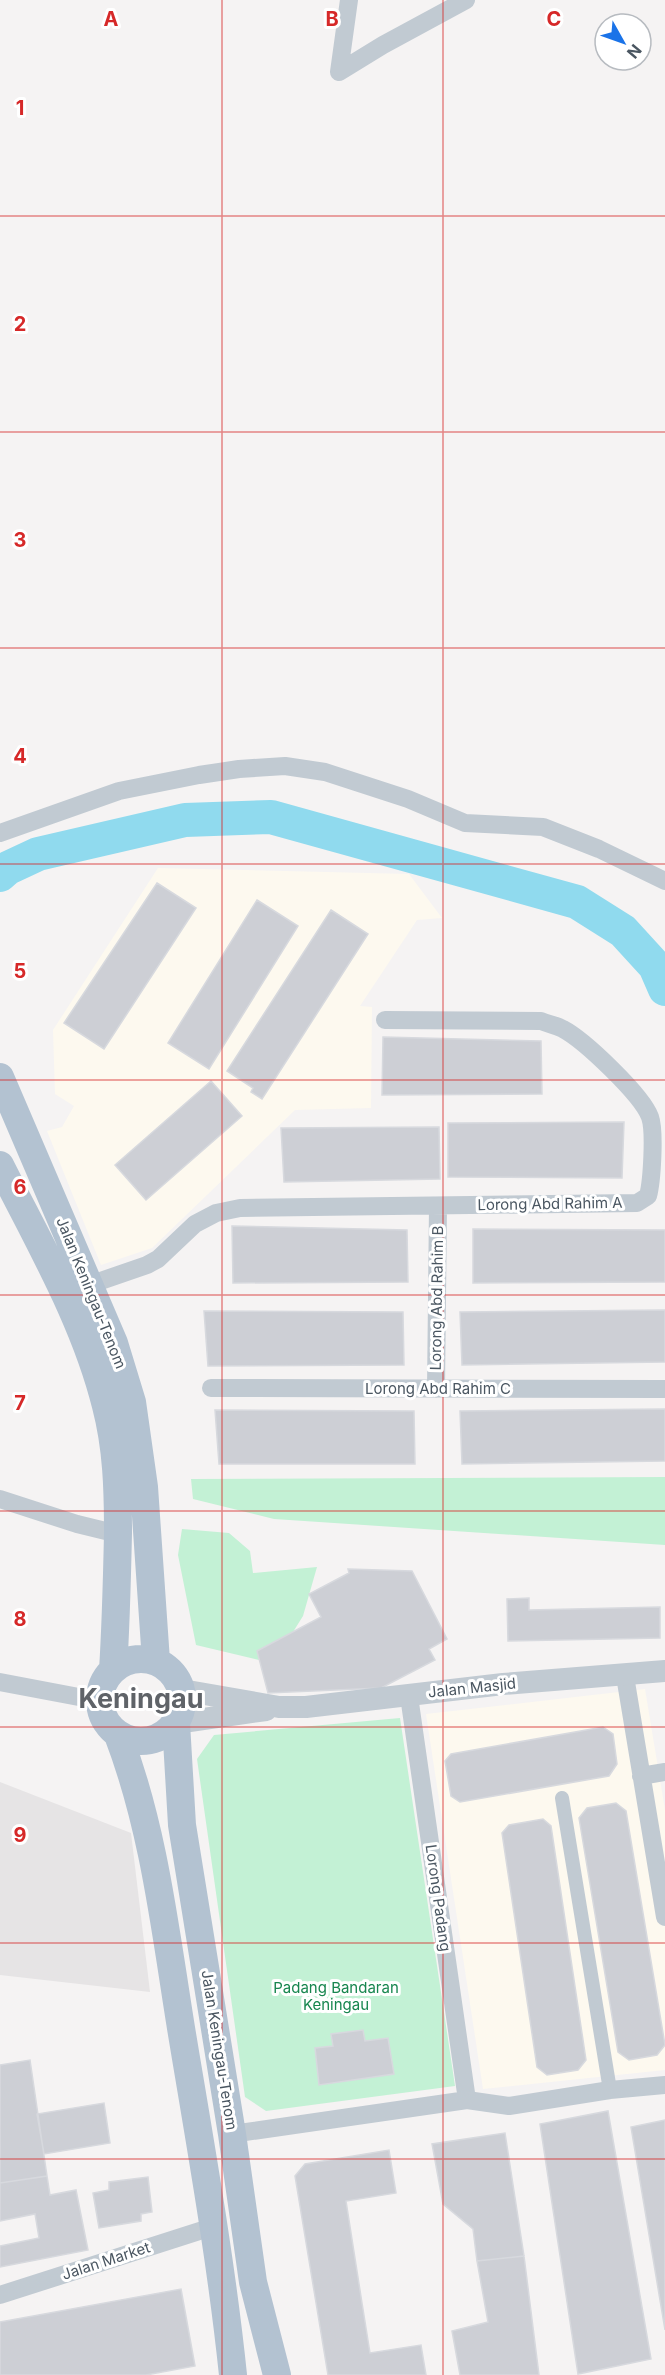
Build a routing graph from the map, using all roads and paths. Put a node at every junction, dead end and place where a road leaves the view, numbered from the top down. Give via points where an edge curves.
1 (349, 0) edge
2 (466, 0) edge
3 (0, 833) edge
4 (665, 881) edge
5 (385, 1020) dead end
6 (0, 1077) edge
7 (1, 1167) edge
8 (438, 1206) junction
9 (89, 1285) junction
10 (211, 1388) dead end
11 (436, 1389) junction
12 (665, 1389) edge
13 (0, 1499) edge
14 (118, 1534) junction
15 (156, 1661) junction
16 (113, 1670) junction
17 (665, 1671) edge
18 (625, 1676) junction
19 (0, 1682) edge
20 (182, 1690) junction
21 (409, 1696) junction
22 (100, 1701) junction
23 (279, 1707) junction
24 (176, 1723) junction
25 (118, 1735) junction
26 (665, 1772) edge
27 (641, 1776) junction
28 (562, 1798) dead end
29 (665, 1917) edge
30 (665, 2085) edge
31 (610, 2090) junction
32 (467, 2100) junction
33 (232, 2133) junction
34 (212, 2227) junction
35 (0, 2295) edge
36 (233, 2375) edge
37 (277, 2375) edge

1 - 2 street via 339,72
3 - 4 street via 119,791 199,775 285,766 325,772 408,799 465,823 543,827
5 - 8 street, Lorong Abd Rahim A via 541,1021 562,1028 584,1043 642,1102 651,1119 652,1182 648,1196 637,1203
6 - 9 main road, Jalan Keningau-Tenom
7 - 14 main road, Jalan Keningau-Tenom via 69,1304 94,1365 115,1447
8 - 9 street, Lorong Abd Rahim A via 240,1208 222,1212 195,1224 158,1259
8 - 11 street, Lorong Abd Rahim B
9 - 15 main road, Jalan Keningau-Tenom via 114,1343 132,1402 145,1498
10 - 11 street, Lorong Abd Rahim C
11 - 12 street, Lorong Abd Rahim C
13 - 14 street
14 - 16 main road, Jalan Keningau-Tenom
15 - 16 main road via 134,1660
15 - 20 main road via 172,1673
16 - 22 main road
17 - 18 street, Jalan Masjid
18 - 21 street, Jalan Masjid via 503,1684
18 - 27 street
19 - 22 street
20 - 23 street
20 - 24 main road via 181,1713
21 - 23 street, Jalan Masjid
21 - 32 street, Lorong Padang
22 - 25 main road via 108,1726
23 - 24 street
24 - 25 main road via 167,1733 143,1742
24 - 33 main road, Jalan Keningau-Tenom via 182,1825
25 - 34 main road via 152,1850
26 - 27 street
27 - 29 street
28 - 31 street
30 - 31 street
31 - 32 street via 509,2106
32 - 33 street
33 - 37 main road, Jalan Keningau-Tenom via 253,2282
34 - 35 street, Jalan Market
34 - 36 main road

